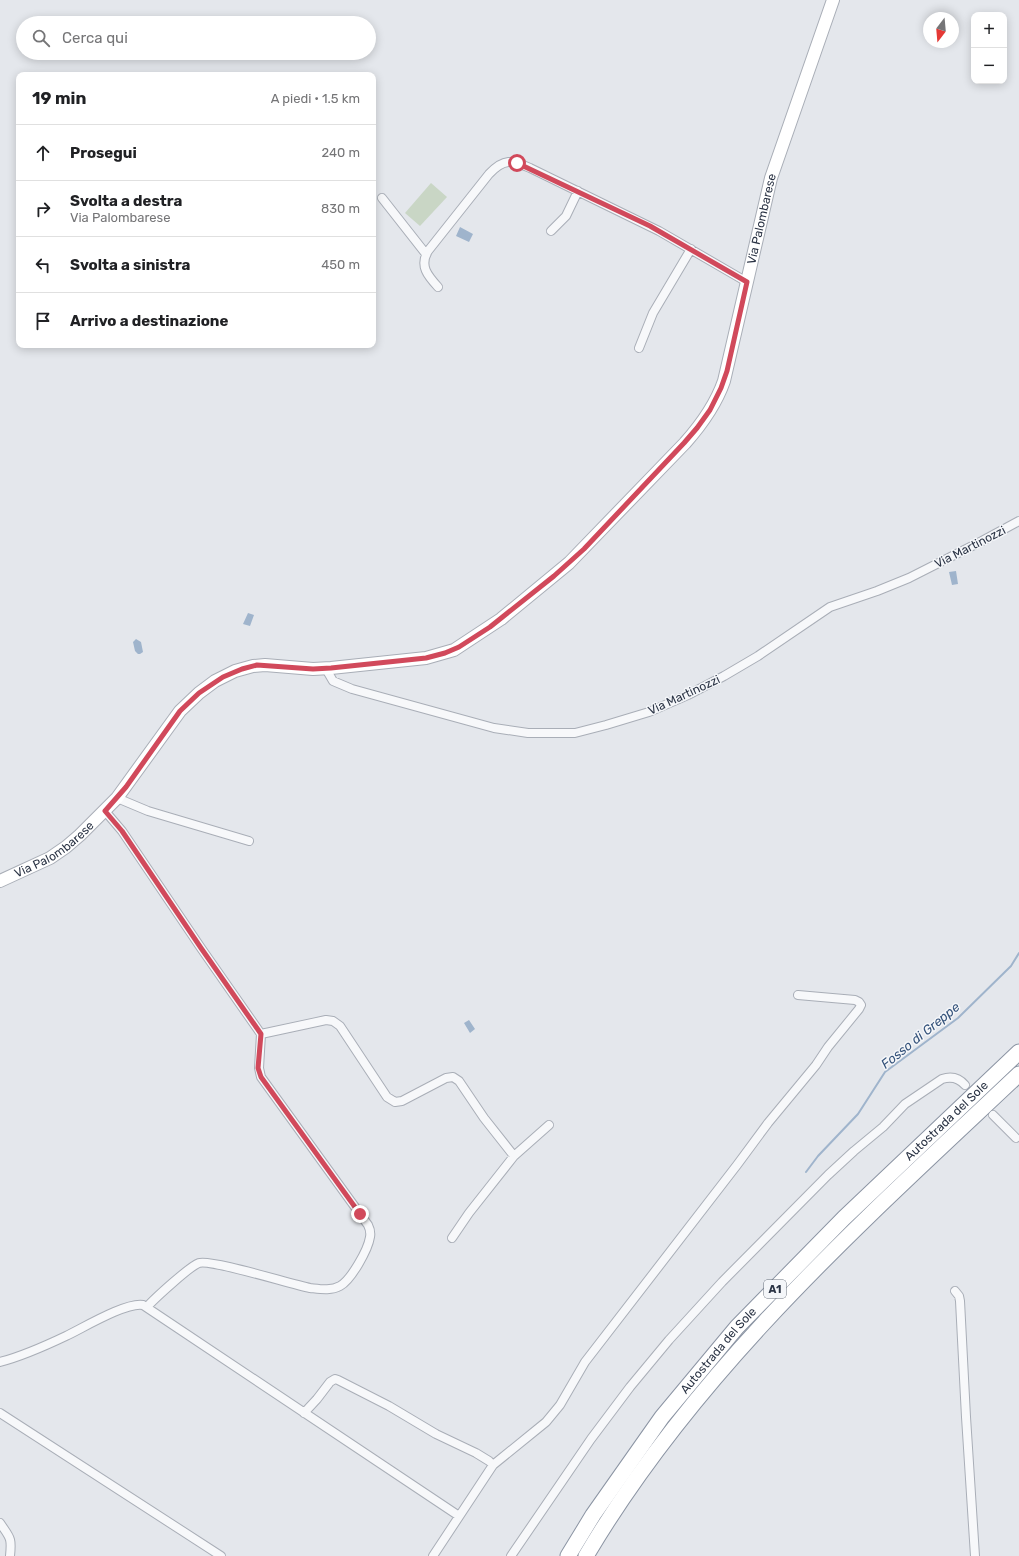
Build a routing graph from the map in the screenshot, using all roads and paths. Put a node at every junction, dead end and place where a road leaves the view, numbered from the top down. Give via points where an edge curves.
1 (833, 0) edge
2 (578, 191) junction
3 (382, 198) dead end
4 (551, 231) dead end
5 (691, 249) junction
6 (426, 254) junction
7 (747, 282) junction
8 (438, 287) dead end
9 (639, 348) dead end
10 (1019, 521) edge
11 (326, 669) junction
12 (117, 798) junction
13 (105, 811) junction
14 (249, 841) dead end
15 (0, 881) edge
16 (798, 995) dead end
17 (261, 1034) junction
18 (1019, 1052) edge
19 (1019, 1074) edge
20 (965, 1085) dead end
21 (993, 1115) dead end
22 (549, 1124) dead end
23 (1016, 1138) dead end
24 (514, 1156) junction
25 (452, 1238) dead end
26 (955, 1291) dead end
27 (147, 1307) junction
28 (0, 1362) edge
29 (304, 1412) junction
30 (0, 1413) edge
31 (493, 1465) junction
32 (460, 1516) junction
33 (0, 1523) edge
34 (10, 1556) edge
35 (221, 1556) edge
36 (433, 1556) edge
37 (511, 1556) edge
38 (568, 1556) edge
39 (586, 1556) edge
40 (976, 1556) edge

1 - 7 main road, Via Palombarese via 773,170
2 - 4 street via 566,216
2 - 5 street
2 - 6 street via 520,164 511,161 503,163 489,174
3 - 6 street
5 - 7 street
5 - 9 street via 653,313
6 - 8 street via 425,269
7 - 11 main road, Via Palombarese via 727,371 710,410 688,439 569,563 490,627 449,652 426,658
10 - 11 street, Via Martinozzi via 909,578 830,607 748,662 688,695 649,712 587,731 550,734 494,728 352,689 333,681
11 - 12 main road, Via Palombarese via 253,666 215,681 178,714
12 - 13 main road, Via Palombarese
12 - 14 street via 148,811
13 - 15 main road, Via Palombarese via 56,854
13 - 17 street via 122,831
16 - 31 street via 855,1000 861,1005 585,1362 560,1405 543,1424
17 - 24 street via 326,1020 333,1021 340,1026 387,1097 395,1102 402,1101 446,1078 456,1078
17 - 27 street via 258,1068 261,1077 368,1225 371,1232 368,1245 348,1280 334,1288 310,1288 203,1263 193,1266
18 - 38 highway, Autostrada del Sole / A1 via 844,1218 738,1328 662,1417 593,1515
19 - 39 highway, Autostrada del Sole / A1 via 859,1225 750,1338 675,1426 608,1520
20 - 37 street via 955,1078 945,1078 911,1100 828,1175 722,1282 669,1340 610,1412
21 - 23 street
22 - 24 street
24 - 25 street
26 - 40 street via 960,1301
27 - 28 street via 133,1305 43,1346
27 - 29 street
29 - 31 street via 330,1382 335,1379 341,1380 436,1434 476,1453
29 - 32 street
30 - 35 street
31 - 32 street
32 - 36 street
33 - 34 street via 11,1539

